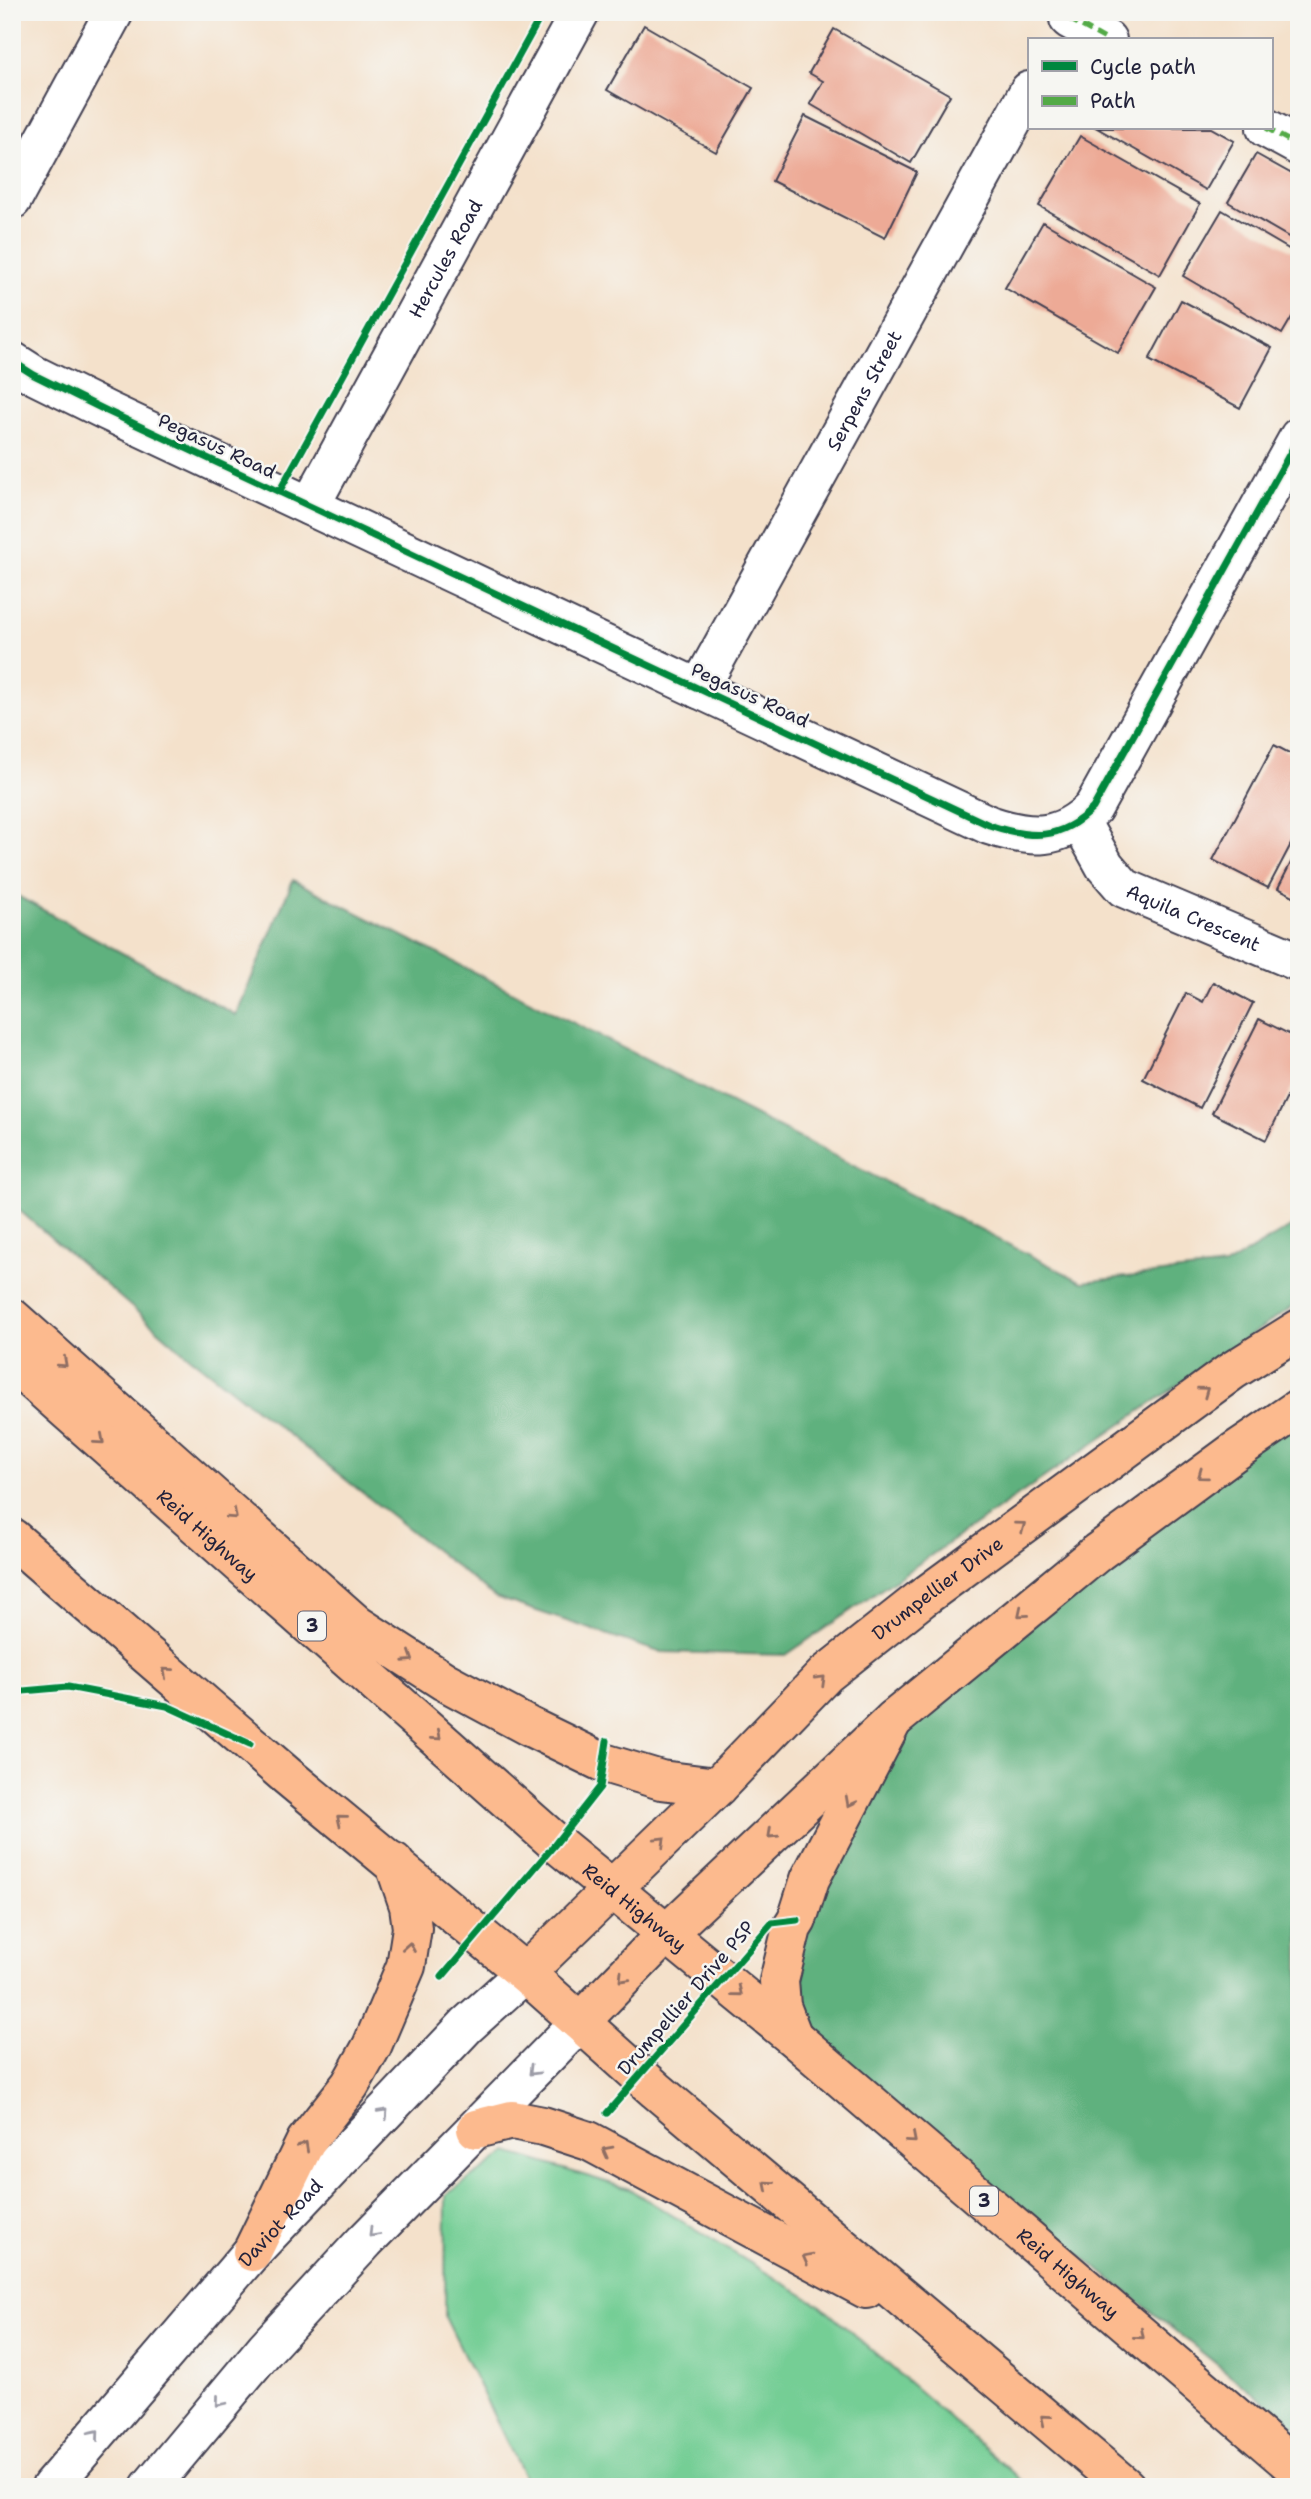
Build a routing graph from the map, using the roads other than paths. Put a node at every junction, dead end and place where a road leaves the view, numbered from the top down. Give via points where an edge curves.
1 (114, 12) edge
2 (580, 12) edge
3 (1066, 24) edge
4 (1102, 38) edge
5 (1028, 93) edge
6 (1270, 130) edge
7 (1299, 146) edge
8 (12, 200) edge
9 (12, 361) edge
10 (1299, 437) edge
11 (310, 506) junction
12 (699, 689) junction
13 (1080, 821) junction
14 (1299, 962) edge
15 (12, 1318) edge
16 (1299, 1329) edge
17 (12, 1362) edge
18 (1299, 1408) edge
19 (12, 1538) edge
20 (893, 1720) junction
21 (717, 1787) junction
22 (394, 1862) junction
23 (611, 1888) junction
24 (666, 1934) junction
25 (525, 1973) junction
26 (580, 2022) junction
27 (793, 2037) junction
28 (476, 2129) junction
29 (252, 2252) junction
30 (933, 2324) junction
31 (1299, 2471) edge
32 (51, 2487) edge
33 (150, 2487) edge
34 (1126, 2487) edge

1 - 8 street
2 - 11 street, Hercules Road
3 - 4 street
5 - 12 street, Serpens Street
6 - 7 street
9 - 11 street, Pegasus Road
10 - 13 street via 1093,808
11 - 12 street, Pegasus Road
12 - 13 street, Pegasus Road via 1017,835 1069,829
13 - 14 street, Aquila Crescent via 1105,866 1124,888
15 -> 21 main road via 357,1625 444,1681 604,1763 661,1780
21 -> 16 main road, Drumpellier Drive via 826,1674 1232,1371
17 -> 23 main road, Reid Highway / 3
18 -> 20 main road via 1098,1552
22 -> 19 main road via 277,1768
20 -> 24 main road
20 -> 27 main road via 810,1880 792,1928 779,1980 781,2006
23 -> 21 main road, Drumpellier Drive
22 - 25 main road
29 -> 22 main road via 306,2141 350,2085 372,2046 406,1966 412,1928
23 - 24 main road, Reid Highway / 3
23 - 25 main road, Drumpellier Drive
24 -> 26 main road
24 -> 27 main road, Reid Highway / 3
25 - 26 main road
29 -> 25 street, Daviot Road via 467,2025
26 -> 28 street
30 -> 26 main road
27 -> 31 main road, Reid Highway / 3
30 -> 28 main road via 589,2141 512,2120
28 -> 33 street via 266,2348
32 -> 29 street, Daviot Road
34 -> 30 main road

